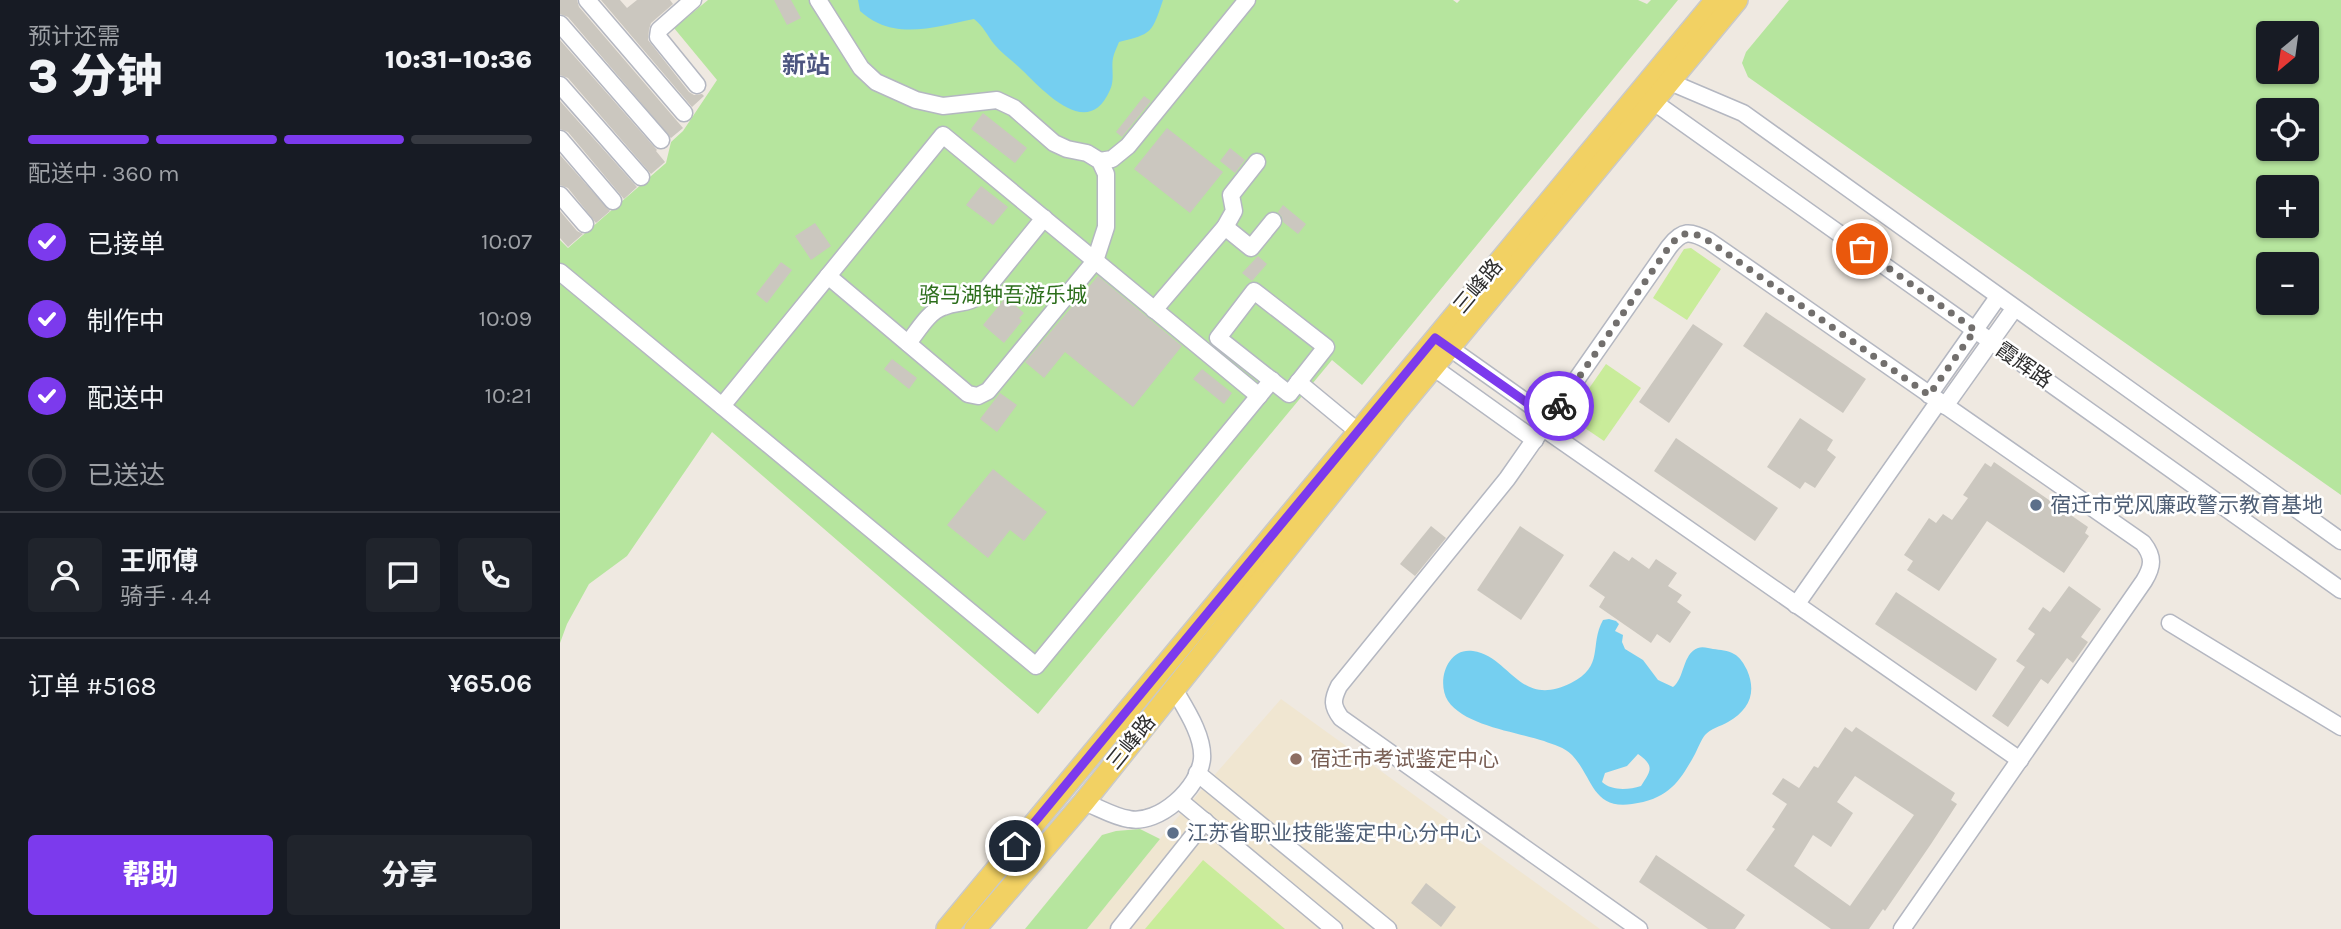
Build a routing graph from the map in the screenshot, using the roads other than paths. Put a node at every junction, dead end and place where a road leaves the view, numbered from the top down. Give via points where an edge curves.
1 (587, 0) edge
2 (693, 0) edge
3 (818, 0) edge
4 (1247, 0) edge
5 (1716, 0) edge
6 (1737, 0) edge
7 (560, 24) edge
8 (1663, 77) junction
9 (560, 85) edge
10 (697, 85) dead end
11 (1646, 96) junction
12 (943, 106) junction
13 (684, 113) dead end
14 (943, 135) junction
15 (560, 139) edge
16 (661, 140) dead end
17 (1100, 161) junction
18 (1258, 162) dead end
19 (641, 177) dead end
20 (560, 195) edge
21 (613, 201) dead end
22 (1044, 218) junction
23 (1273, 221) dead end
24 (585, 224) dead end
25 (1225, 227) junction
26 (1095, 261) junction
27 (560, 272) edge
28 (828, 275) junction
29 (1998, 297) junction
30 (2014, 309) junction
31 (1154, 310) junction
32 (1975, 330) junction
33 (1991, 341) junction
34 (908, 343) junction
35 (1443, 343) junction
36 (1427, 362) junction
37 (1272, 380) junction
38 (1298, 382) junction
39 (1259, 396) junction
40 (1938, 400) junction
41 (722, 406) junction
42 (1543, 429) junction
43 (1365, 437) junction
44 (2341, 541) edge
45 (2341, 590) edge
46 (1796, 605) junction
47 (2170, 623) dead end
48 (1174, 689) junction
49 (2341, 727) edge
50 (2020, 760) junction
51 (1197, 773) junction
52 (1179, 800) junction
53 (1084, 802) junction
54 (1205, 821) junction
55 (947, 929) edge
56 (975, 929) edge
57 (1119, 929) edge
58 (1334, 929) edge
59 (1388, 929) edge
60 (1639, 929) edge
61 (1902, 929) edge

1 - 13 street
2 - 10 street via 659,30 658,37
3 - 12 street via 876,82
4 - 17 street via 1128,146 1112,159
5 - 8 main road, 三峰路
6 - 8 main road, 三峰路
7 - 16 street
8 - 11 main road, 三峰路
8 - 29 street, 霞辉路 via 1744,113
9 - 19 street
11 - 32 street, 霞辉路
11 - 35 main road, 三峰路
12 - 14 street
12 - 17 street via 997,100 1014,108 1054,143
14 - 22 street
14 - 28 street
15 - 21 street
17 - 26 street via 1106,174 1106,227
18 - 25 street via 1231,195 1234,211
20 - 24 street
22 - 26 street
22 - 34 street via 985,292 975,300 940,307
23 - 25 street via 1251,248
25 - 31 street
26 - 31 street
26 - 34 street via 988,391 978,397 968,394
27 - 41 street
28 - 34 street
28 - 41 street
29 - 30 street, 霞辉路
29 - 32 street
30 - 33 street
30 - 44 street, 霞辉路
31 - 39 street
32 - 33 street, 霞辉路
32 - 40 street
33 - 40 street
33 - 45 street, 霞辉路
35 - 36 main road, 三峰路
35 - 42 street
36 - 42 street
36 - 43 main road, 三峰路
37 - 38 street via 1289,394
37 - 38 street via 1218,338 1254,291 1326,347
37 - 39 street
38 - 43 street
39 - 41 street via 1036,666
40 - 42 street via 1709,241 1686,233 1669,247
40 - 46 street
40 - 50 street via 2143,543 2152,560 2144,581
42 - 46 street
42 - 60 street via 1475,521 1339,686 1333,707 1341,718
43 - 48 main road, 三峰路
43 - 55 main road, 三峰路
46 - 50 street
47 - 49 street
48 - 51 street via 1196,730 1202,758
48 - 53 main road, 三峰路
50 - 61 street
51 - 52 street
51 - 59 street
52 - 53 street via 1154,816 1130,820
52 - 54 street
53 - 56 main road, 三峰路
54 - 57 street
54 - 58 street

